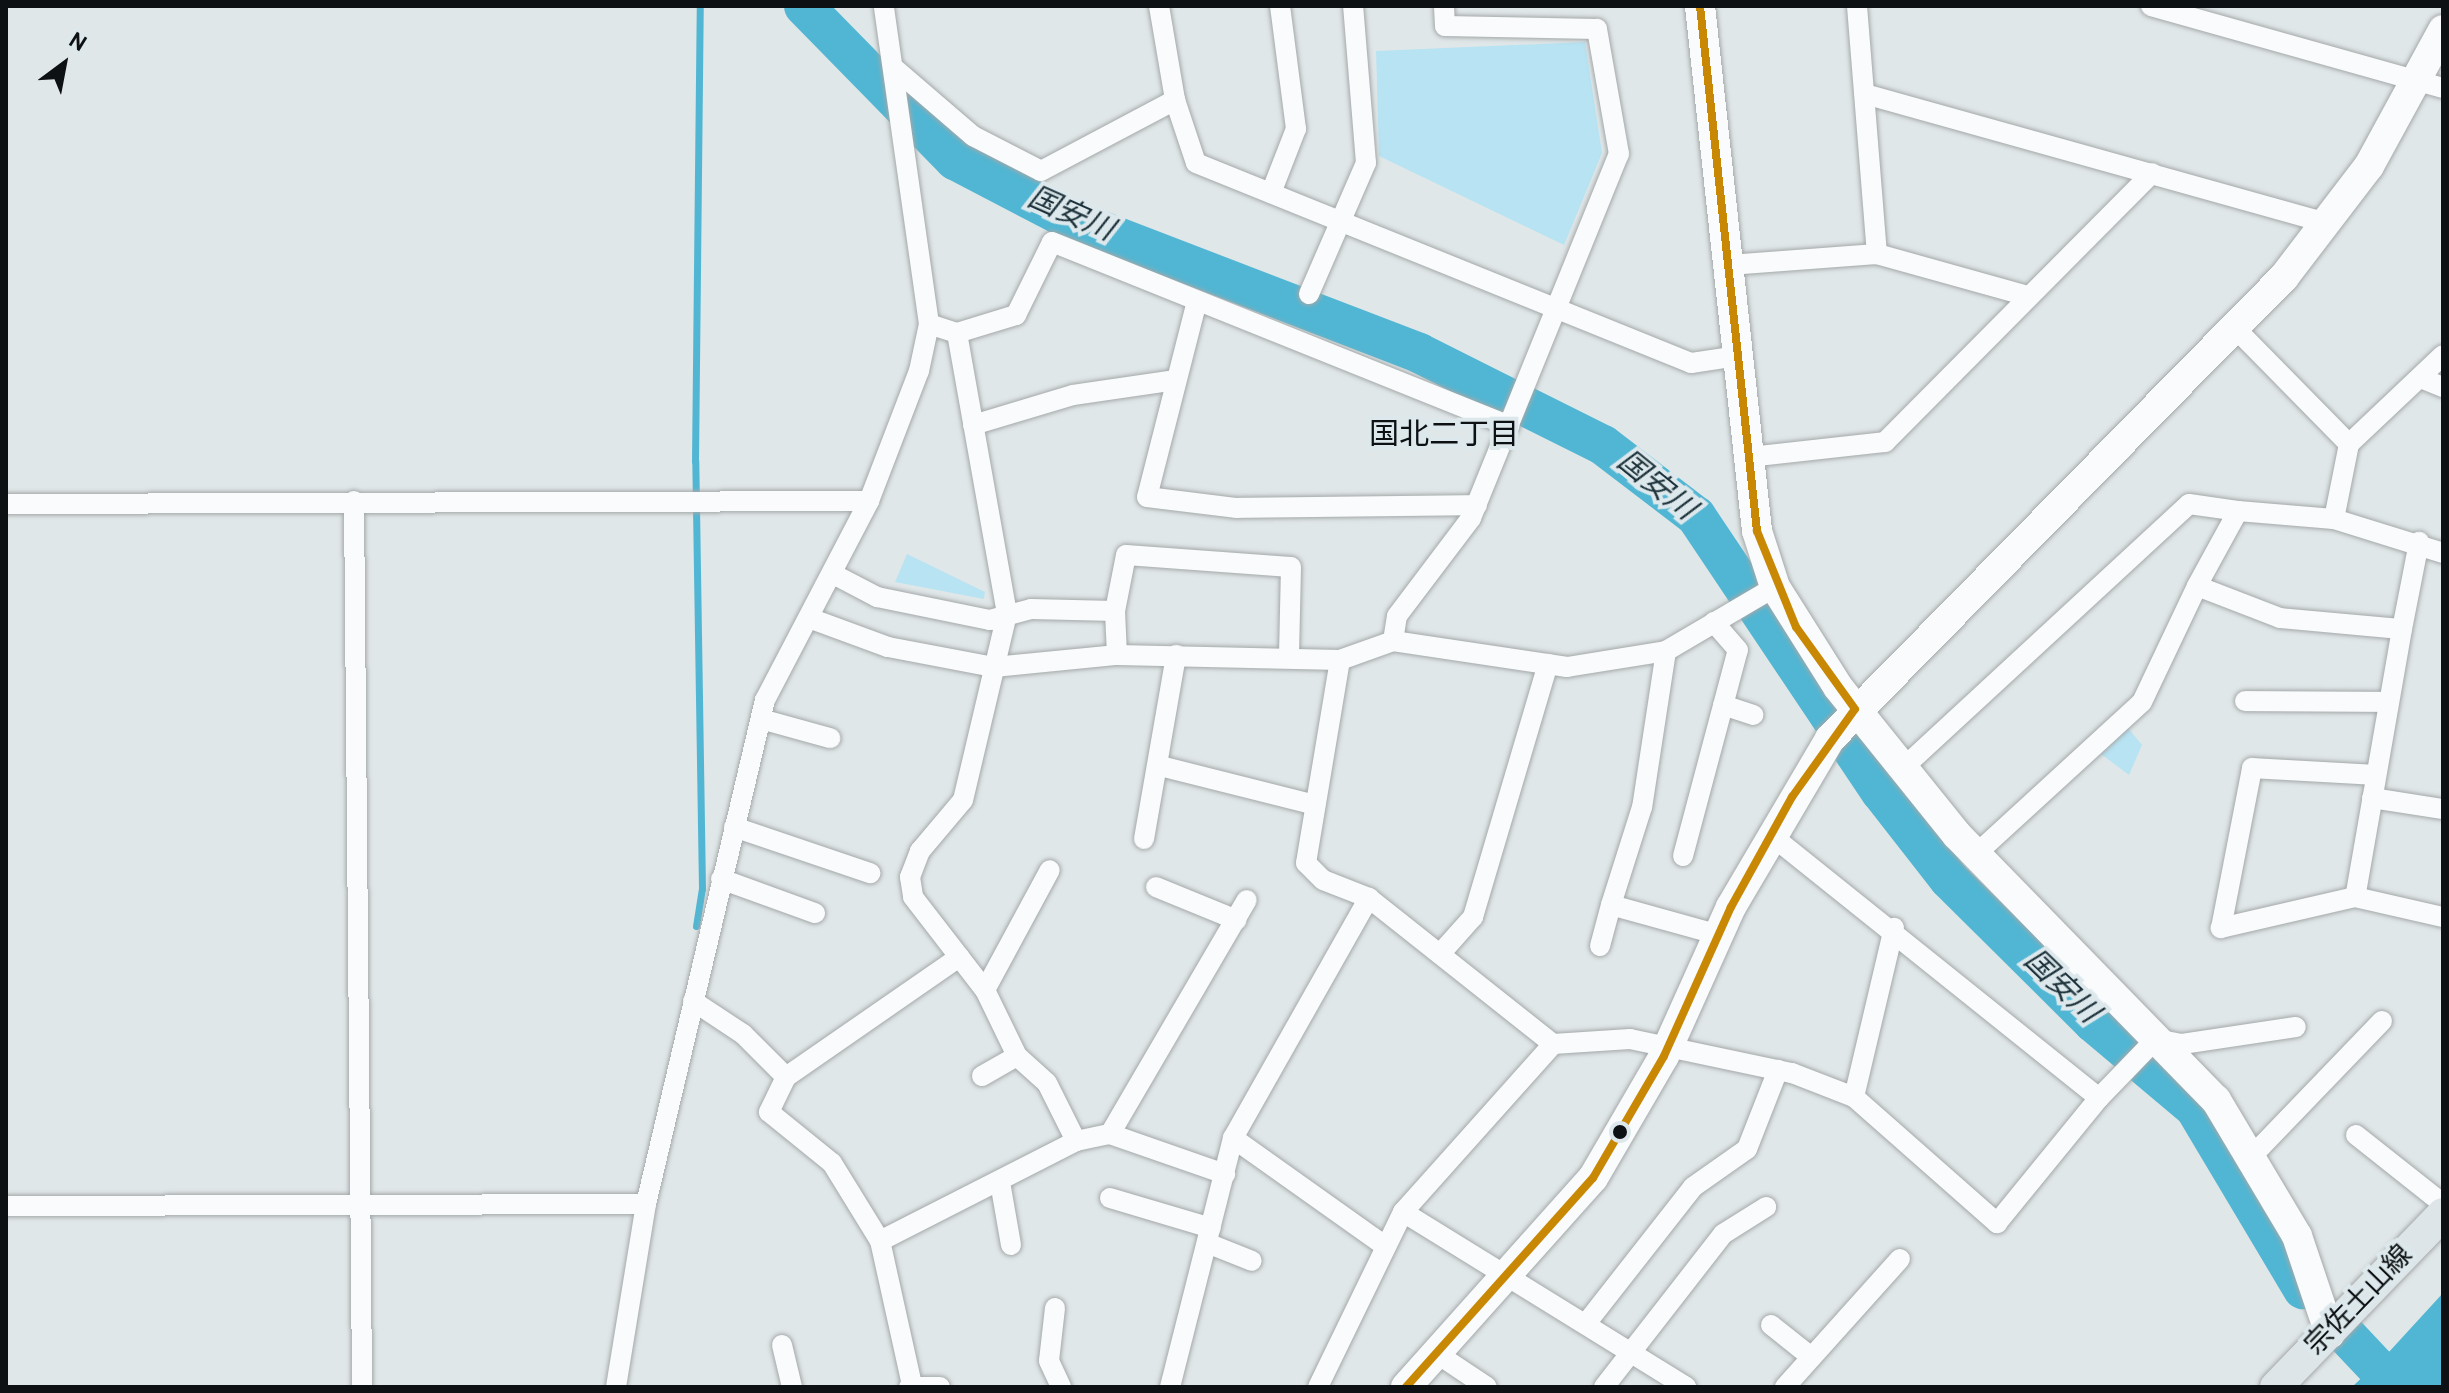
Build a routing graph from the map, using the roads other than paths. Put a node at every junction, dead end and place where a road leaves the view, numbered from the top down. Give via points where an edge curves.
1 (884, 6) edge
2 (1159, 6) edge
3 (1280, 6) edge
4 (1353, 6) edge
5 (1444, 6) edge
6 (1700, 6) edge
7 (1857, 6) edge
8 (2151, 6) edge
9 (2443, 30) edge
10 (894, 68) junction
11 (2432, 85) edge
12 (1865, 94) junction
13 (1175, 100) junction
14 (2152, 173) junction
15 (1271, 193) junction
16 (1341, 223) junction
17 (2327, 223) junction
18 (1877, 254) junction
19 (1729, 265) junction
20 (1309, 294) dead end
21 (2027, 296) junction
22 (1197, 301) junction
23 (1556, 312) junction
24 (929, 324) junction
25 (2235, 328) junction
26 (957, 333) junction
27 (2443, 355) edge
28 (1738, 356) junction
29 (2423, 379) junction
30 (1176, 380) junction
31 (2443, 387) edge
32 (973, 425) junction
33 (1509, 426) junction
34 (2349, 444) junction
35 (1749, 457) junction
36 (354, 501) junction
37 (869, 501) junction
38 (6, 504) edge
39 (1477, 505) junction
40 (2238, 511) junction
41 (2334, 519) junction
42 (2419, 542) junction
43 (2443, 553) edge
44 (833, 574) junction
45 (2197, 586) junction
46 (1775, 587) junction
47 (1115, 611) junction
48 (1007, 614) junction
49 (809, 618) junction
50 (1714, 622) junction
51 (2402, 629) junction
52 (1393, 641) junction
53 (1666, 651) junction
54 (1117, 655) junction
55 (1176, 655) junction
56 (1289, 658) junction
57 (1340, 660) junction
58 (1548, 664) junction
59 (994, 667) junction
60 (2245, 701) dead end
61 (2389, 702) junction
62 (1723, 705) junction
63 (1855, 709) junction
64 (1753, 715) dead end
65 (761, 719) junction
66 (830, 738) dead end
67 (1160, 766) junction
68 (1903, 768) junction
69 (2376, 775) junction
70 (2372, 798) junction
71 (1315, 805) junction
72 (2443, 809) edge
73 (734, 827) junction
74 (1771, 835) junction
75 (1144, 839) dead end
76 (1975, 855) junction
77 (1683, 856) dead end
78 (1050, 870) dead end
79 (870, 873) dead end
80 (721, 879) junction
81 (1156, 887) dead end
82 (2355, 897) junction
83 (1369, 898) junction
84 (1247, 900) dead end
85 (1611, 905) junction
86 (815, 913) dead end
87 (2443, 917) edge
88 (1237, 920) junction
89 (1894, 928) junction
90 (1719, 935) junction
91 (1600, 946) dead end
92 (1440, 954) junction
93 (959, 957) junction
94 (985, 990) junction
95 (693, 1001) junction
96 (2382, 1021) dead end
97 (2296, 1027) dead end
98 (2156, 1039) junction
99 (1553, 1044) junction
100 (1668, 1048) junction
101 (1017, 1056) junction
102 (1778, 1070) junction
103 (982, 1076) dead end
104 (786, 1077) junction
105 (1854, 1097) junction
106 (2099, 1098) junction
107 (1110, 1134) junction
108 (2356, 1135) dead end
109 (1233, 1138) junction
110 (1076, 1141) junction
111 (2253, 1155) junction
112 (1225, 1174) junction
113 (1000, 1182) junction
114 (1110, 1198) dead end
115 (646, 1204) junction
116 (2443, 1204) edge
117 (358, 1205) junction
118 (6, 1206) edge
119 (1766, 1207) dead end
120 (1403, 1212) junction
121 (2443, 1214) edge
122 (1209, 1236) junction
123 (880, 1241) junction
124 (1011, 1245) dead end
125 (1385, 1246) junction
126 (1900, 1259) dead end
127 (1252, 1261) dead end
128 (1507, 1273) junction
129 (1055, 1308) dead end
130 (1588, 1321) junction
131 (1771, 1325) dead end
132 (2330, 1334) junction
133 (782, 1345) dead end
134 (1633, 1348) junction
135 (1436, 1353) junction
136 (1810, 1356) junction
137 (2301, 1376) edge
138 (911, 1386) edge
139 (362, 1387) edge
140 (616, 1387) edge
141 (792, 1387) edge
142 (940, 1387) edge
143 (1061, 1387) edge
144 (1170, 1387) edge
145 (1318, 1387) edge
146 (1406, 1387) edge
147 (1487, 1387) edge
148 (1604, 1387) edge
149 (1686, 1387) edge
150 (1785, 1387) edge
151 (2276, 1387) edge

1 - 10 street
2 - 13 street
3 - 15 street via 1296,129
4 - 16 street via 1366,163
5 - 23 street via 1445,26 1597,29 1619,154
6 - 19 street
7 - 12 street
8 - 11 street
9 - 11 street
10 - 13 street via 973,136 1041,171
10 - 24 street
11 - 17 street
12 - 14 street
12 - 18 street
13 - 15 street via 1196,163
14 - 17 street
14 - 21 street
15 - 16 street
16 - 20 street
16 - 23 street
17 - 25 street
18 - 19 street
18 - 21 street
19 - 28 street
21 - 35 street via 1885,442
22 - 26 street via 1052,242 1016,315
22 - 30 street
22 - 33 street
23 - 28 street via 1691,363
23 - 33 street
24 - 26 street
24 - 37 street via 919,371
25 - 34 street
25 - 63 street
26 - 32 street
27 - 29 street
28 - 35 street
29 - 31 street
29 - 34 street
30 - 32 street via 1073,395
30 - 39 street via 1147,497 1237,508
32 - 48 street
33 - 39 street
34 - 41 street
35 - 46 street via 1757,531
36 - 37 street
36 - 38 street
36 - 117 street
37 - 44 street
39 - 52 street via 1397,616
40 - 41 street
40 - 45 street
40 - 68 street via 2189,504
41 - 42 street
42 - 43 street
42 - 51 street
44 - 48 street via 877,597 990,620
44 - 49 street
45 - 51 street via 2280,618
45 - 76 street via 2142,702
46 - 50 street
46 - 63 street
47 - 48 street
47 - 54 street
47 - 56 street via 1126,555 1291,567
48 - 59 street
49 - 59 street via 888,647
49 - 65 street
50 - 53 street
50 - 62 street via 1738,650
51 - 61 street
52 - 57 street
52 - 58 street
53 - 58 street via 1637,660
53 - 85 street via 1642,807
54 - 55 street
54 - 59 street
55 - 56 street
55 - 67 street
56 - 57 street
57 - 71 street
58 - 92 street via 1473,917
59 - 93 street via 963,800 920,851 910,877 913,897
60 - 61 street
61 - 69 street
62 - 64 street
62 - 77 street
63 - 68 street
63 - 74 street
65 - 66 street
65 - 73 street
67 - 71 street
67 - 75 street
68 - 76 street
69 - 70 street
69 - 82 street via 2252,768 2221,928
70 - 72 street
70 - 82 street
71 - 83 street via 1306,863 1323,880
73 - 79 street
73 - 80 street
74 - 89 street
74 - 90 street
76 - 98 street
78 - 94 street
80 - 86 street
80 - 95 street
81 - 88 street
82 - 87 street
83 - 92 street
83 - 109 street
84 - 88 street
85 - 90 street
85 - 91 street
88 - 107 street
89 - 105 street
89 - 106 street
90 - 100 street
92 - 99 street
93 - 94 street
93 - 104 street
94 - 101 street
95 - 104 street via 743,1034
95 - 115 street
96 - 111 street via 2355,1062
97 - 98 street via 2182,1044
98 - 106 street
98 - 111 street via 2216,1100
99 - 100 street via 1630,1039
99 - 120 street
100 - 102 street
100 - 128 street via 1593,1178
101 - 103 street
101 - 110 street via 1047,1083
102 - 105 street
102 - 130 street via 1747,1149 1693,1187
104 - 123 street via 769,1112 832,1163
105 - 106 street via 1997,1223
107 - 110 street
107 - 112 street
108 - 116 street
109 - 112 street
109 - 125 street
110 - 113 street
111 - 132 street via 2297,1236
112 - 122 street
113 - 123 street
113 - 124 street
114 - 122 street
115 - 117 street
115 - 140 street
117 - 118 street
117 - 139 street
119 - 134 street via 1723,1234
120 - 125 street
120 - 128 street
121 - 132 main road, 宗佐土山線
122 - 127 street
122 - 144 street
123 - 138 street
125 - 145 street
126 - 136 street
128 - 130 street
128 - 135 street
129 - 143 street via 1049,1361
130 - 134 street
131 - 136 street
132 - 137 main road, 宗佐土山線
133 - 141 street
134 - 148 street
134 - 149 street
135 - 146 street
135 - 147 street
136 - 150 street
137 - 151 main road, 宗佐土山線
138 - 142 street

